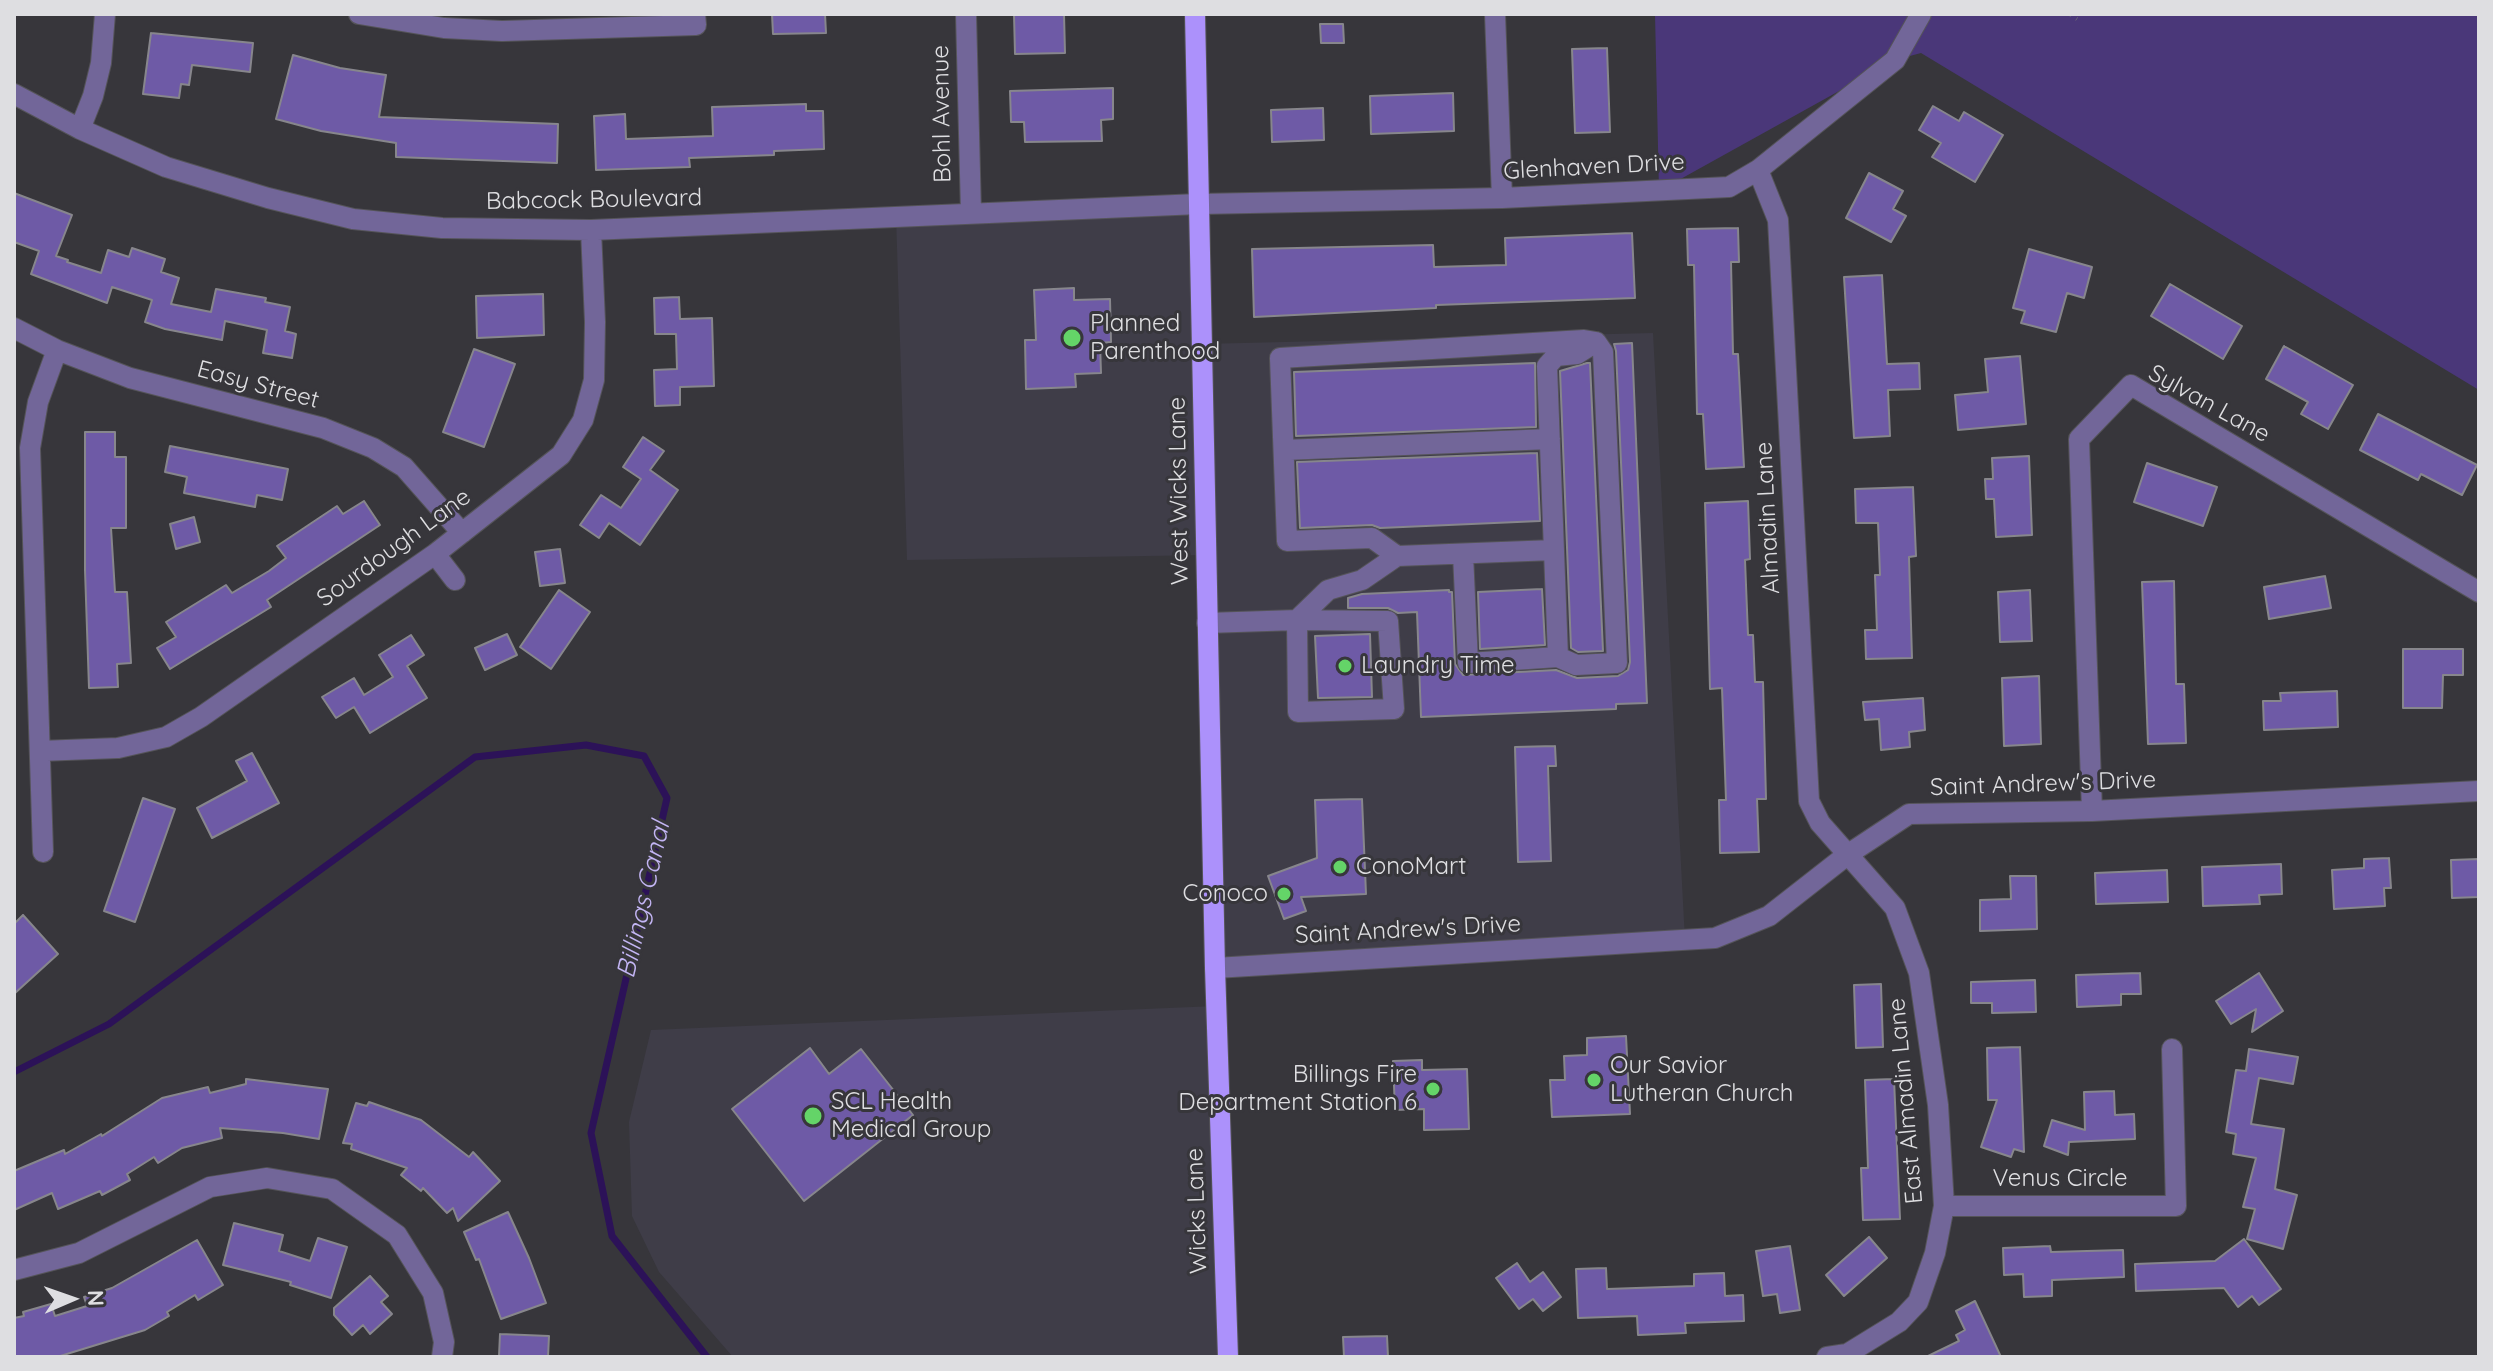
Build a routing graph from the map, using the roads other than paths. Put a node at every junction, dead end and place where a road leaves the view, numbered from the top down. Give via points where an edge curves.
1 (105, 14) edge
2 (359, 14) edge
3 (966, 14) edge
4 (1195, 14) edge
5 (1495, 14) edge
6 (1921, 14) edge
7 (389, 17) edge
8 (695, 19) edge
9 (14, 94) edge
10 (80, 129) junction
11 (1758, 170) junction
12 (1502, 198) junction
13 (1199, 204) junction
14 (971, 213) junction
15 (591, 230) junction
16 (14, 328) edge
17 (1596, 342) junction
18 (57, 350) junction
19 (1550, 439) junction
20 (1284, 450) junction
21 (462, 533) junction
22 (1554, 550) junction
23 (435, 554) junction
24 (1463, 554) junction
25 (1397, 556) junction
26 (455, 580) dead end
27 (2479, 592) edge
28 (1297, 620) junction
29 (1207, 623) junction
30 (1558, 657) junction
31 (40, 751) junction
32 (2479, 791) edge
33 (2092, 811) junction
34 (43, 852) dead end
35 (1847, 855) junction
36 (1215, 968) junction
37 (2172, 1049) dead end
38 (1944, 1206) junction
39 (14, 1270) edge
40 (442, 1357) edge
41 (1228, 1357) edge
42 (1827, 1357) edge

1 - 10 street via 101,63
2 - 7 street
3 - 14 street, Bohl Avenue
4 - 13 main road, West Wicks Lane
5 - 12 street
6 - 11 street, Glenhaven Drive via 1895,60
7 - 8 street via 444,28 502,31
9 - 10 street, Babcock Boulevard
10 - 15 street, Babcock Boulevard via 166,167 353,219 442,228
11 - 12 street, Glenhaven Drive via 1729,187
11 - 35 street, Almadin Lane via 1778,220 1809,801
12 - 13 street, Glenhaven Drive
13 - 14 street, Babcock Boulevard
13 - 29 main road, West Wicks Lane
14 - 15 street, Babcock Boulevard
15 - 21 street, Sourdough Lane via 594,380 583,420 561,455
16 - 18 street, Easy Street
17 - 19 street via 1577,354 1556,356 1547,366
17 - 20 street via 1280,358
17 - 30 street via 1603,352 1617,663 1576,665
18 - 21 street, Easy Street via 130,378 323,428 373,448 404,467
18 - 31 street via 38,402 30,448
19 - 20 street
19 - 22 street
20 - 25 street via 1287,541 1372,538
21 - 23 street, Sourdough Lane
22 - 24 street
22 - 30 street
23 - 26 street
23 - 31 street, Sourdough Lane via 166,737 118,748
24 - 25 street
24 - 30 street via 1468,663
25 - 28 street via 1362,580 1328,590
27 - 33 street, Sylvan Lane via 2131,385 2079,439
28 - 28 street via 1298,712 1394,709 1388,621
28 - 29 street
29 - 36 main road, West Wicks Lane
31 - 34 street
32 - 33 street, Saint Andrew's Drive
33 - 35 street, Saint Andrew's Drive via 1909,814
35 - 36 street, Saint Andrew's Drive via 1769,916 1715,938
35 - 38 street, East Almadin Lane via 1895,908 1919,973 1938,1105
36 - 41 main road, Wicks Lane
37 - 38 street, Venus Circle via 2176,1206
38 - 42 street, East Almadin Lane via 1918,1302 1899,1322 1847,1354
39 - 40 street via 79,1253 210,1187 267,1178 332,1189 397,1235 433,1293 444,1342

